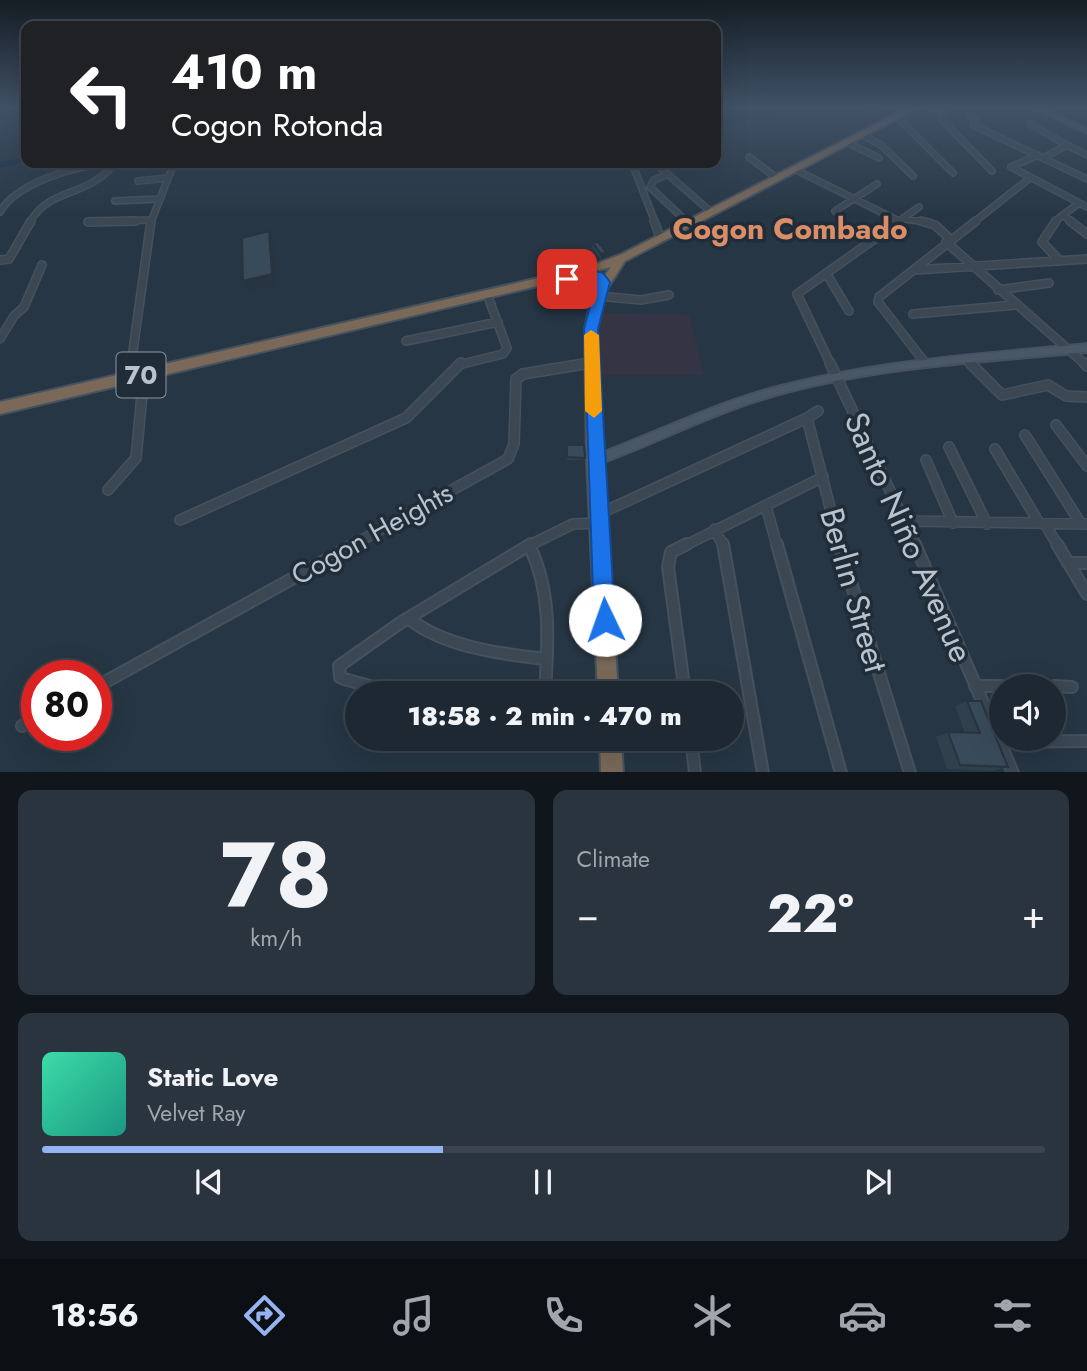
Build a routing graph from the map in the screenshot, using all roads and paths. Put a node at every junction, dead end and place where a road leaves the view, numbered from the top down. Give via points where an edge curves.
1 (846, 144) edge
2 (850, 144) edge
3 (879, 144) edge
4 (924, 144) edge
5 (966, 144) edge
6 (1014, 144) edge
7 (1067, 145) joint
8 (1087, 155) edge
9 (1040, 156) junction
10 (750, 157) dead end
11 (879, 159) dead end
12 (81, 168) edge
13 (108, 168) edge
14 (171, 168) edge
15 (634, 168) edge
16 (661, 168) edge
17 (796, 170) junction
18 (992, 171) dead end
19 (953, 173) dead end
20 (668, 174) junction
21 (913, 176) dead end
22 (168, 178) junction
23 (1030, 178) junction
24 (778, 179) junction
25 (1087, 179) edge
26 (138, 181) dead end
27 (877, 184) dead end
28 (158, 199) junction
29 (853, 199) junction
30 (115, 201) dead end
31 (1079, 203) junction
32 (919, 207) dead end
33 (1087, 207) edge
34 (835, 211) dead end
35 (0, 212) edge
36 (712, 213) junction
37 (1063, 215) junction
38 (151, 220) junction
39 (901, 220) junction
40 (88, 222) dead end
41 (689, 224) junction
42 (1087, 234) edge
43 (661, 239) junction
44 (948, 241) junction
45 (626, 257) junction
46 (1087, 259) edge
47 (0, 260) edge
48 (1060, 261) junction
49 (41, 265) dead end
50 (972, 265) junction
51 (915, 270) junction
52 (585, 272) junction
53 (825, 274) junction
54 (572, 275) junction
55 (1049, 283) dead end
56 (531, 285) junction
57 (998, 290) junction
58 (600, 291) junction
59 (487, 294) junction
60 (574, 294) junction
61 (669, 295) dead end
62 (1016, 305) junction
63 (849, 311) dead end
64 (913, 314) dead end
65 (592, 321) junction
66 (498, 322) junction
67 (0, 340) edge
68 (406, 341) dead end
69 (1087, 348) edge
70 (1072, 349) junction
71 (967, 360) junction
72 (593, 363) junction
73 (926, 363) junction
74 (1087, 366) edge
75 (144, 374) junction
76 (129, 378) junction
77 (839, 378) junction
78 (1087, 397) edge
79 (0, 408) edge
80 (818, 411) dead end
81 (807, 418) junction
82 (1056, 425) dead end
83 (1025, 435) dead end
84 (949, 447) dead end
85 (995, 449) dead end
86 (595, 460) junction
87 (926, 460) dead end
88 (1087, 466) edge
89 (823, 477) junction
90 (108, 490) dead end
91 (766, 506) junction
92 (600, 519) junction
93 (180, 520) dead end
94 (905, 522) junction
95 (953, 523) junction
96 (987, 524) junction
97 (1042, 524) junction
98 (1084, 524) edge
99 (715, 529) junction
100 (530, 547) junction
101 (1068, 563) junction
102 (1087, 563) edge
103 (1087, 594) edge
104 (408, 618) junction
105 (546, 659) junction
106 (112, 678) edge
107 (354, 681) edge
108 (545, 681) edge
109 (607, 681) edge
110 (683, 681) edge
111 (975, 686) junction
112 (989, 686) edge
113 (1066, 687) edge
114 (1072, 687) dead end
115 (989, 719) edge
116 (1066, 741) edge
117 (1087, 741) edge
118 (611, 751) edge
119 (693, 751) edge
120 (1003, 751) edge
121 (612, 772) edge
122 (695, 772) edge
123 (763, 772) edge
124 (841, 772) edge
125 (910, 772) edge
126 (1013, 772) edge

1 - 17 highway, 70
2 - 11 street
3 - 21 street
4 - 19 street
5 - 18 street
6 - 9 street
7 - 8 street
7 - 9 street
9 - 23 street via 1011,167
9 - 25 street
10 - 24 street
12 - 35 street via 7,200
13 - 47 street via 96,183 40,205 9,259
14 - 22 street
15 - 43 street
16 - 20 street
17 - 24 highway, 70
17 - 29 street
20 - 36 street
20 - 41 street via 650,187
22 - 26 street
22 - 28 street
23 - 31 street
23 - 44 street
24 - 36 highway, 70
27 - 29 street
28 - 30 street
28 - 38 street
29 - 34 street
29 - 39 street
31 - 33 street
31 - 37 street
32 - 39 street
36 - 41 highway, 70
37 - 42 street
37 - 48 street via 1046,230 1042,242
38 - 40 street
38 - 76 street
39 - 44 street via 931,222 943,228
39 - 53 street
41 - 43 highway, 70
43 - 45 highway, 70
44 - 50 street
44 - 51 street
45 - 52 highway, 70
45 - 58 highway, 70
46 - 48 street
48 - 50 street
49 - 67 street via 24,307 13,316
50 - 51 street
50 - 57 street
51 - 73 street via 878,302
52 - 54 highway, 70
52 - 58 highway via 598,276
53 - 63 street
53 - 77 street, Santo Niño Avenue via 797,294
54 - 56 highway, 70
54 - 60 highway via 566,285
55 - 57 street
56 - 59 highway, 70
56 - 60 highway, 70
57 - 62 street
58 - 60 highway, 70
58 - 61 street via 641,300
58 - 65 highway
59 - 66 street
59 - 75 highway, 70
60 - 65 highway via 588,307
62 - 64 street
62 - 70 street
65 - 72 highway
66 - 68 street
66 - 93 street via 508,348 503,355 459,364 406,418
69 - 70 main road
70 - 71 main road
70 - 74 street
71 - 73 main road
71 - 78 street via 1002,396 1048,385 1066,396
72 - 86 highway
72 - 106 street, Cogon Heights via 516,379 514,444 508,459
73 - 77 main road
75 - 76 highway, 70
75 - 90 street via 136,458
76 - 79 highway, 70
77 - 86 main road via 741,401
77 - 94 street, Santo Niño Avenue
80 - 81 street
81 - 89 street, Berlin Street
81 - 92 street
82 - 88 street
83 - 98 street
84 - 96 street
85 - 97 street
86 - 92 highway
87 - 95 street
89 - 91 street
89 - 125 street, Berlin Street via 844,563
91 - 99 street
91 - 124 street
92 - 100 street via 547,534
92 - 109 highway
94 - 95 street
94 - 111 street, Santo Niño Avenue
95 - 96 street
96 - 97 street
97 - 98 street
97 - 101 street
99 - 110 street via 671,552 668,567
99 - 123 street via 723,543
100 - 104 street
100 - 105 street via 544,577
101 - 102 street
101 - 103 street
104 - 105 street via 417,629 440,637
104 - 107 street via 339,666 340,677
105 - 108 street
111 - 112 street
111 - 115 street, Santo Niño Avenue
113 - 114 street
116 - 117 street
118 - 121 highway
119 - 122 street
120 - 126 street, Santo Niño Avenue

